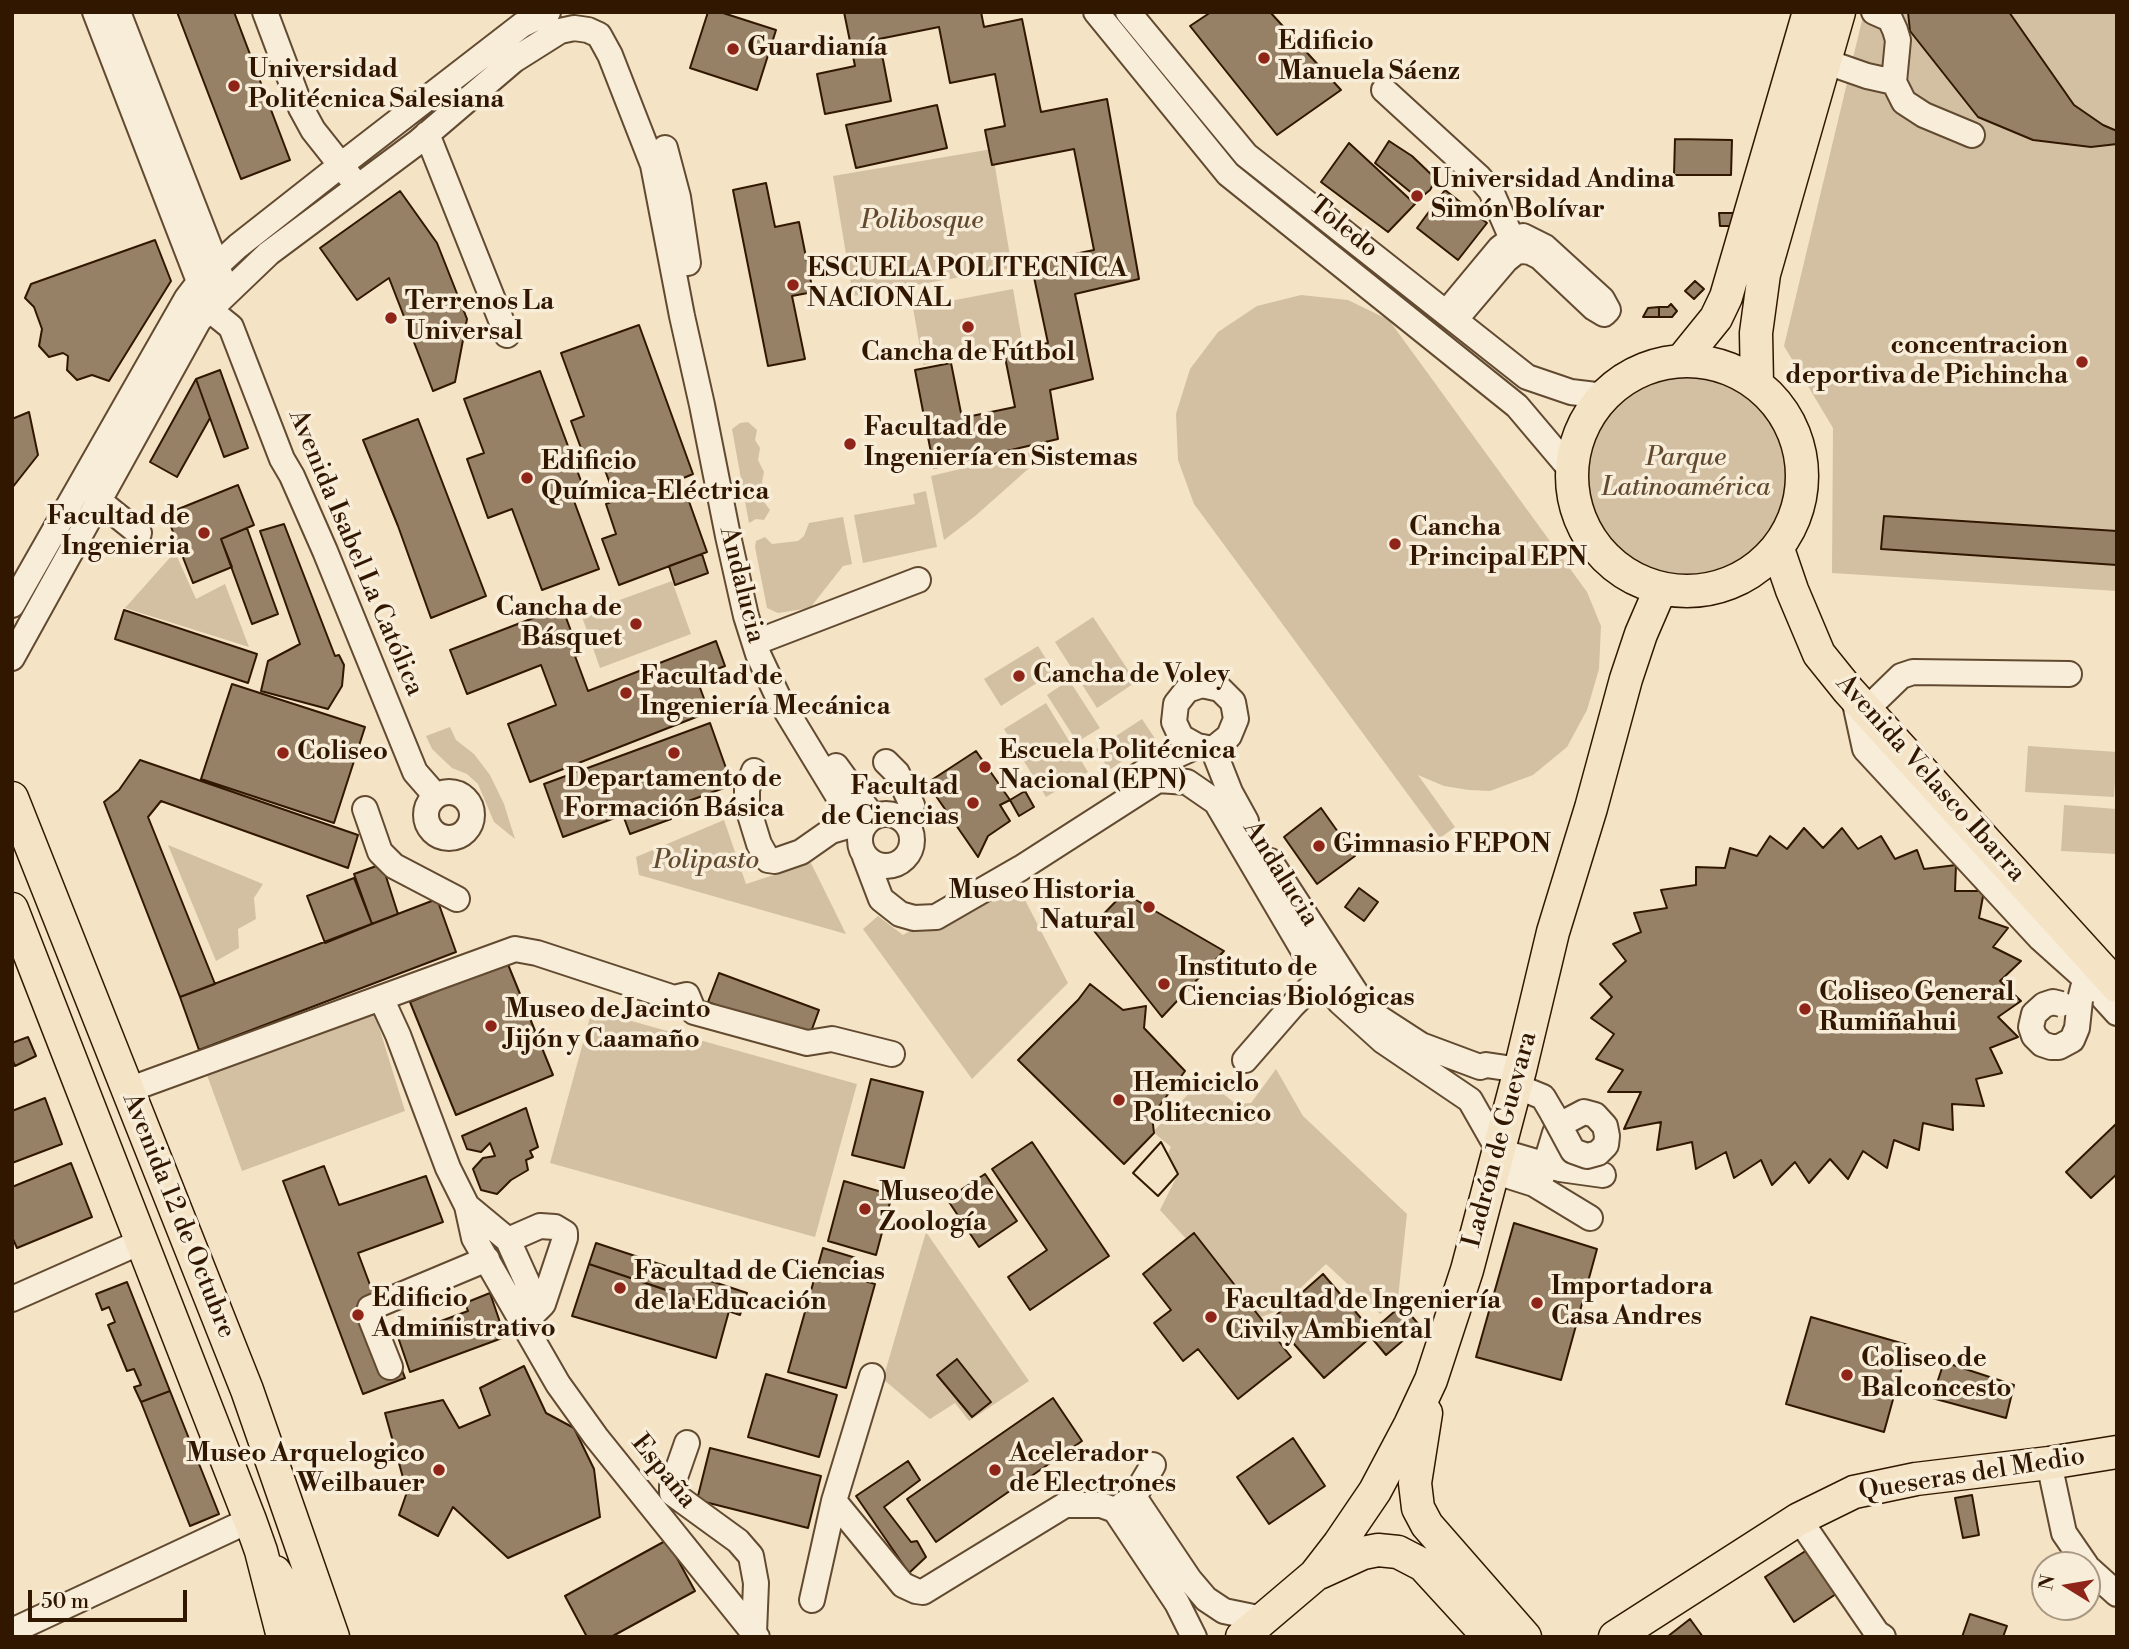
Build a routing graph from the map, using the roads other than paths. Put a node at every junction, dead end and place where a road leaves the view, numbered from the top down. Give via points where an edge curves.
1 (95, 12) edge
2 (118, 12) edge
3 (265, 12) edge
4 (548, 12) edge
5 (1096, 12) edge
6 (1128, 12) edge
7 (1809, 12) edge
8 (1839, 12) edge
9 (1874, 12) edge
10 (585, 16) edge
11 (518, 19) edge
12 (1824, 61) junction
13 (1894, 82) junction
14 (1384, 90) dead end
15 (426, 134) junction
16 (1972, 135) dead end
17 (341, 165) junction
18 (358, 186) junction
19 (1512, 239) junction
20 (208, 273) junction
21 (219, 301) junction
22 (686, 304) junction
23 (1450, 317) junction
24 (506, 335) dead end
25 (1682, 360) junction
26 (1757, 384) junction
27 (1604, 396) junction
28 (1572, 471) junction
29 (99, 500) junction
30 (139, 533) dead end
31 (1778, 549) junction
32 (919, 580) dead end
33 (1660, 590) junction
34 (12, 604) edge
35 (767, 638) junction
36 (12, 658) edge
37 (2069, 674) dead end
38 (1860, 702) junction
39 (886, 762) dead end
40 (754, 771) dead end
41 (436, 796) dead end
42 (12, 798) edge
43 (365, 809) dead end
44 (906, 823) junction
45 (863, 824) junction
46 (873, 862) junction
47 (2005, 863) junction
48 (457, 899) dead end
49 (12, 909) edge
50 (2117, 956) edge
51 (22, 962) edge
52 (1328, 970) junction
53 (2086, 993) edge
54 (381, 998) junction
55 (2117, 1013) edge
56 (2090, 1030) dead end
57 (68, 1053) junction
58 (892, 1054) dead end
59 (1245, 1060) dead end
60 (1518, 1078) junction
61 (128, 1090) junction
62 (1496, 1161) junction
63 (1544, 1171) junction
64 (1603, 1175) dead end
65 (467, 1206) junction
66 (1590, 1218) dead end
67 (508, 1240) junction
68 (143, 1241) junction
69 (486, 1259) junction
70 (210, 1297) junction
71 (12, 1298) edge
72 (532, 1327) junction
73 (390, 1367) dead end
74 (872, 1377) dead end
75 (1431, 1380) junction
76 (687, 1443) dead end
77 (2114, 1452) edge
78 (2049, 1463) junction
79 (1153, 1465) dead end
80 (834, 1501) junction
81 (1124, 1503) junction
82 (1798, 1519) junction
83 (250, 1520) junction
84 (261, 1551) junction
85 (2076, 1551) edge
86 (1315, 1575) junction
87 (2101, 1580) edge
88 (288, 1591) junction
89 (2117, 1594) edge
90 (812, 1600) dead end
91 (1206, 1600) junction
92 (1189, 1627) edge
93 (1253, 1628) edge
94 (12, 1631) edge
95 (756, 1635) edge
96 (283, 1637) edge
97 (297, 1637) edge
98 (310, 1637) edge
99 (333, 1637) edge
100 (1489, 1637) edge
101 (1525, 1637) edge
102 (1615, 1637) edge
103 (1882, 1637) edge

1 - 20 street, Avenida Isabel La Católica
2 - 20 street, Avenida Isabel La Católica
3 - 17 street via 301,108
4 - 11 street
5 - 28 street, Toledo via 1228,174 1517,406
6 - 23 street, Toledo via 1246,155
7 - 25 main road via 1726,297
8 - 12 main road
9 - 13 street via 1890,19 1898,40
10 - 15 street via 514,60
10 - 22 street via 588,30 599,35 624,88 653,165
11 - 17 street
12 - 13 street
12 - 26 main road via 1764,274 1756,333
13 - 16 street via 1913,108
14 - 19 street via 1485,184
15 - 18 street
15 - 24 street
17 - 18 street
17 - 20 street
18 - 21 street via 269,253
19 - 23 street via 1500,248
19 - 23 street via 1522,236 1541,244 1602,299 1608,310 1604,314 1594,308 1540,257 1522,251 1506,260
20 - 21 street, Avenida Isabel La Católica
20 - 34 street via 182,305
21 - 29 street via 200,320
21 - 41 street, Avenida Isabel La Católica via 233,318 231,327 282,459 325,551 415,772
22 - 35 street, Andalucia via 716,402
22 - 45 street, Andalucia via 702,405 746,616 758,653 779,699
23 - 27 street, Toledo via 1527,377 1571,392
25 - 26 main road via 1724,366
25 - 27 main road via 1635,374
26 - 31 main road via 1783,410 1800,456 1803,480 1796,517
27 - 28 main road via 1587,418 1576,444
28 - 33 main road via 1574,503 1586,533 1605,559 1630,578
29 - 30 street
29 - 36 street
31 - 33 main road via 1754,572 1725,587 1693,593
31 - 38 main road, Avenida Velasco Ibarra via 1819,654
32 - 35 street
33 - 60 main road, Ladrón de Guevara via 1626,679 1553,932
35 - 45 street, Andalucia via 791,693
37 - 38 street via 1913,672
38 - 47 main road, Avenida Velasco Ibarra
38 - 53 street via 1865,749
39 - 44 street via 897,773 912,805
40 - 45 street via 747,804 768,860 801,852 831,831
42 - 61 main road, Avenida 12 de Octubre
43 - 48 street via 380,852 394,866
44 - 45 street via 890,814
44 - 46 street via 911,849 899,863
45 - 46 street via 861,849
46 - 52 street, Andalucia via 881,899 900,914 936,917 1158,780 1187,782 1216,802
46 - 52 street, Andalucia via 893,891 913,904 939,904 1016,860 1153,766 1205,748
47 - 50 main road via 2072,906
47 - 53 main road, Avenida Velasco Ibarra
49 - 51 main road, Avenida 12 de Octubre
51 - 57 main road, Avenida 12 de Octubre
52 - 59 street
52 - 60 street, Andalucia via 1367,1010 1421,1045
52 - 62 street, Andalucia via 1340,1002 1357,1018 1470,1100
53 - 55 street
53 - 56 street
54 - 58 street via 514,948 674,998 687,995 694,1012 807,1043 832,1039
54 - 61 street
54 - 65 street, España
57 - 61 main road via 96,1086 112,1092
57 - 68 main road, Avenida 12 de Octubre
60 - 62 main road, Ladrón de Guevara
60 - 63 street via 1543,1097 1559,1118
61 - 70 main road, Avenida 12 de Octubre
62 - 63 street
62 - 66 street
62 - 75 main road, Ladrón de Guevara
63 - 64 street
65 - 67 street, España
65 - 69 street, España via 474,1238
67 - 72 street, España via 527,1282
67 - 72 street via 540,1226 565,1233
68 - 70 main road via 173,1244
68 - 71 street
68 - 83 main road, Avenida 12 de Octubre
69 - 72 street, España
69 - 73 street via 370,1308
70 - 99 main road, Avenida 12 de Octubre
72 - 95 street, España via 558,1384 596,1437
74 - 80 street
75 - 86 main road, Ladrón de Guevara via 1375,1491
75 - 101 main road via 1415,1483 1418,1508 1427,1525
76 - 95 street via 672,1493 738,1541 751,1556
77 - 78 main road, Queseras del Medio
78 - 82 main road, Queseras del Medio via 1916,1479 1854,1492
78 - 85 street via 2064,1533
79 - 81 street
80 - 81 street via 903,1585 916,1591 930,1588 1065,1505
80 - 90 street
81 - 91 street
81 - 92 street
82 - 102 main road, Queseras del Medio
82 - 103 street
83 - 84 main road, Avenida 12 de Octubre
83 - 94 street
84 - 88 main road, Avenida 12 de Octubre
84 - 96 main road, Avenida 12 de Octubre
86 - 93 main road, Ladrón de Guevara
86 - 100 main road via 1363,1553 1398,1552 1423,1565
87 - 89 street
88 - 97 main road
88 - 98 main road, Avenida 12 de Octubre
91 - 92 street
91 - 93 street

